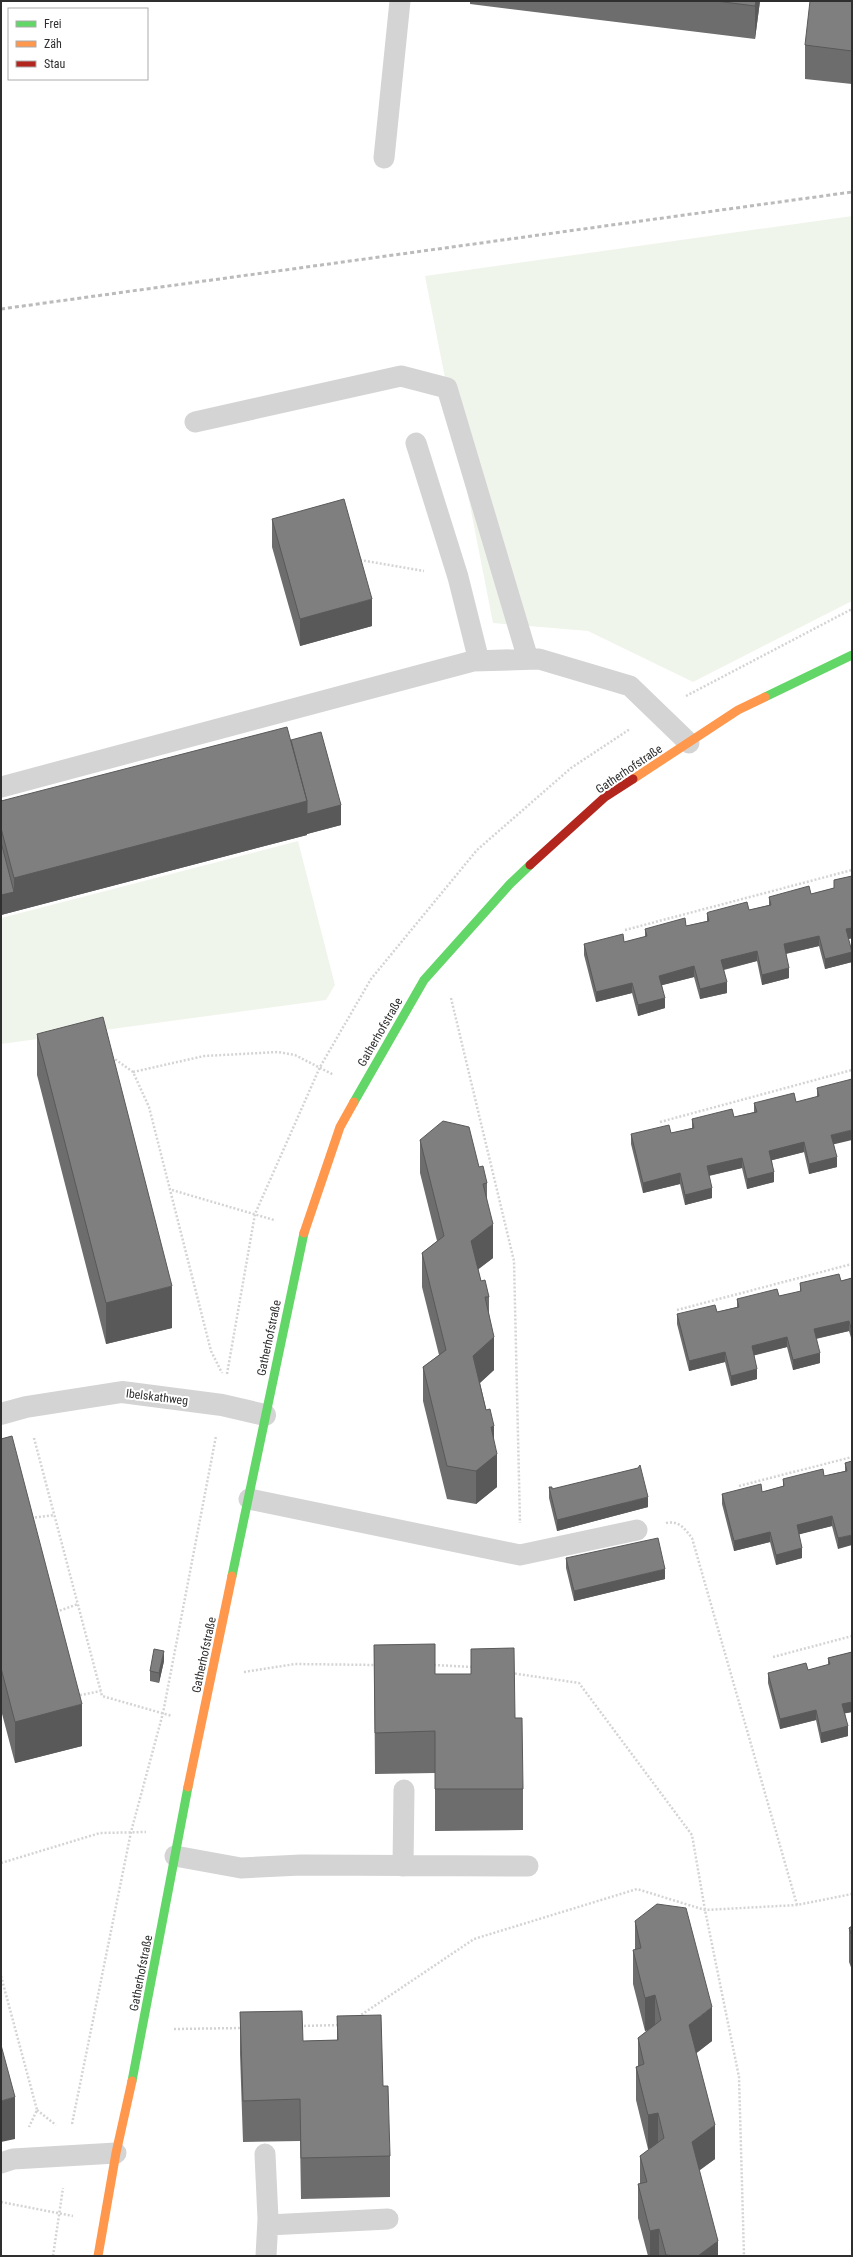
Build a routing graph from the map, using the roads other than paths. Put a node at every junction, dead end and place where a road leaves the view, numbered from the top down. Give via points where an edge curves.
1 (400, 1) edge
2 (384, 158) dead end
3 (195, 422) dead end
4 (416, 443) dead end
5 (852, 655) edge
6 (528, 659) junction
7 (479, 661) junction
8 (689, 743) junction
9 (1, 787) edge
10 (1, 1414) edge
11 (265, 1415) junction
12 (249, 1499) junction
13 (637, 1530) road end
14 (404, 1790) dead end
15 (175, 1856) junction
16 (403, 1866) junction
17 (528, 1866) dead end
18 (116, 2153) junction
19 (266, 2154) dead end
20 (7, 2161) edge
21 (388, 2218) dead end
22 (268, 2225) junction
23 (98, 2256) edge
24 (266, 2256) edge

1 - 2 lane
3 - 6 lane via 400,376 447,388
4 - 7 lane via 458,577
5 - 8 street, Gatherhofstraße via 738,710
6 - 7 lane
6 - 8 lane via 539,658 630,686
7 - 9 lane
8 - 11 street, Gatherhofstraße via 605,798 510,884 424,980 340,1127 302,1241
10 - 11 street, Ibelskathweg via 26,1407 122,1392 222,1405
11 - 12 street, Gatherhofstraße
12 - 13 lane via 520,1555
12 - 15 street, Gatherhofstraße via 178,1831
14 - 16 lane
15 - 16 lane via 240,1868
15 - 18 street, Gatherhofstraße via 143,2030
16 - 17 lane
18 - 20 lane via 69,2146
18 - 23 street, Gatherhofstraße
19 - 22 lane
21 - 22 lane
22 - 24 lane

